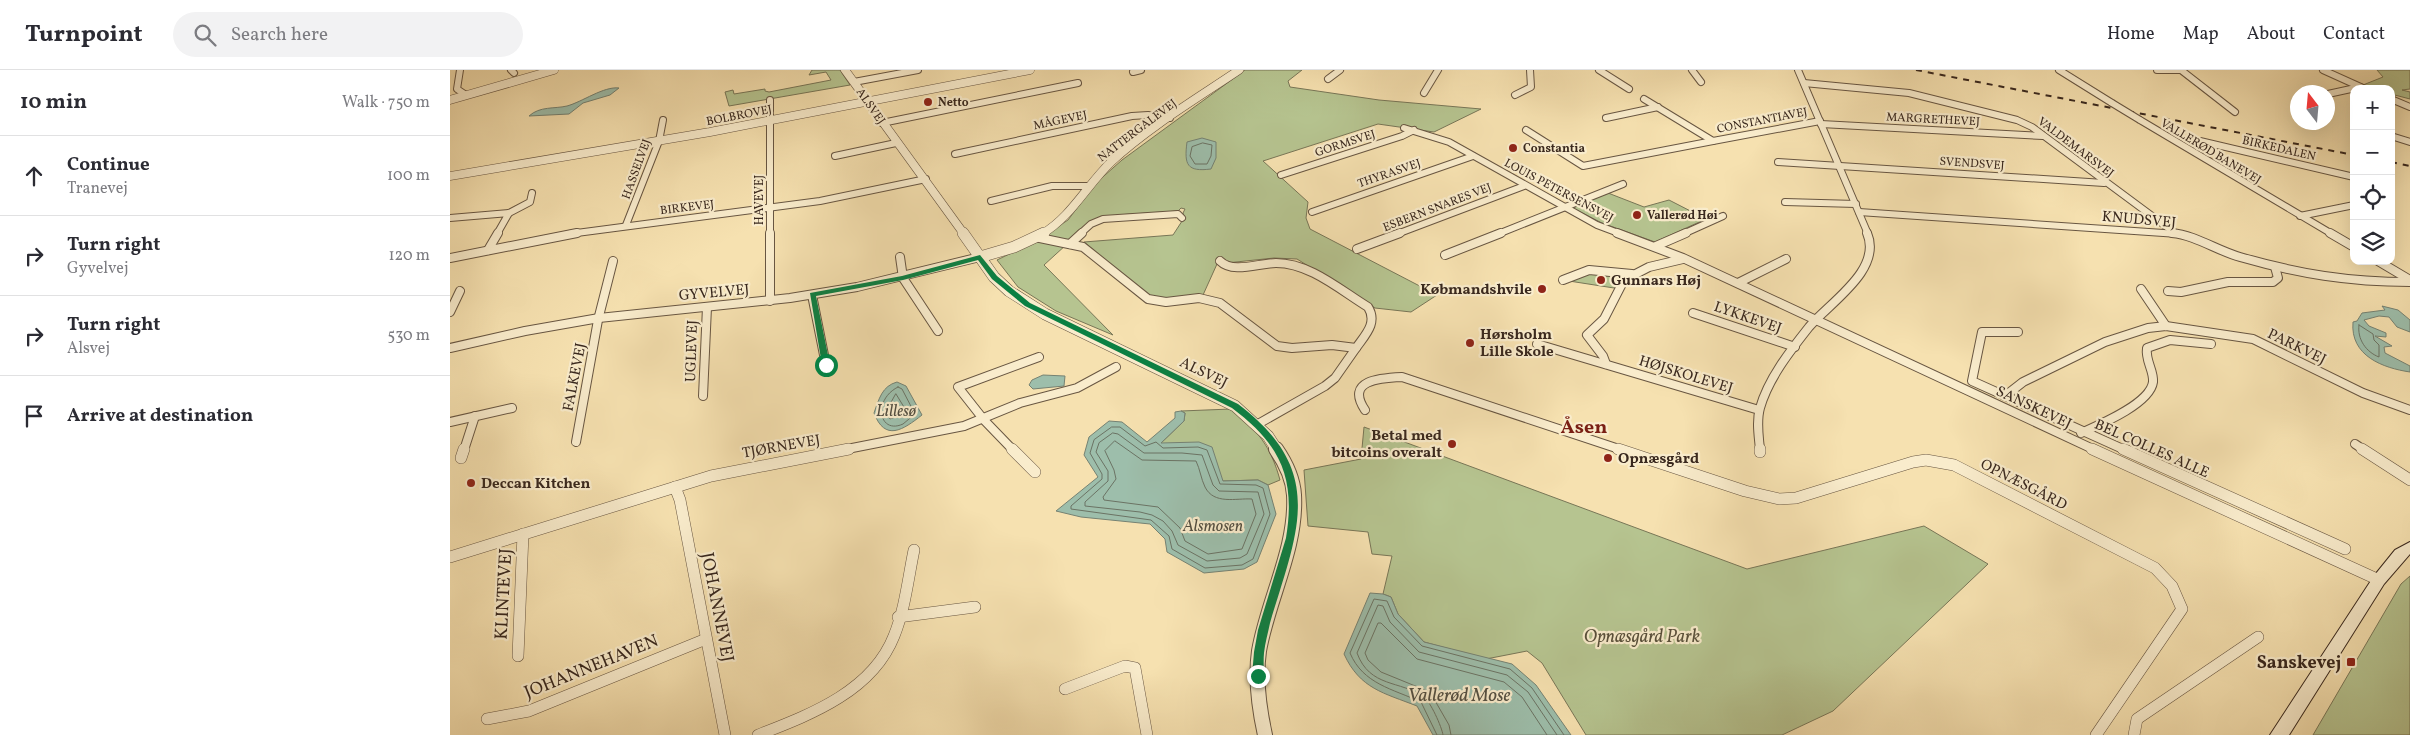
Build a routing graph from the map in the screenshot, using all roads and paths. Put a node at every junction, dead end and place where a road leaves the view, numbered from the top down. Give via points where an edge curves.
1 (547, 70) edge
2 (554, 70) edge
3 (846, 70) edge
4 (918, 70) edge
5 (1030, 70) edge
6 (1141, 70) edge
7 (1239, 70) edge
8 (1340, 70) edge
9 (1438, 70) edge
10 (1530, 70) edge
11 (1598, 70) edge
12 (1692, 70) edge
13 (1798, 70) edge
14 (2059, 70) edge
15 (2158, 70) edge
16 (2181, 70) edge
17 (2323, 70) edge
18 (460, 71) edge
19 (1133, 72) dead end
20 (450, 74) edge
21 (1321, 78) dead end
22 (1331, 80) joint
23 (854, 82) junction
24 (1700, 82) dead end
25 (1078, 83) dead end
26 (1804, 84) junction
27 (2356, 85) edge
28 (1629, 89) dead end
29 (2350, 90) edge
30 (1424, 92) dead end
31 (2335, 93) edge
32 (465, 95) junction
33 (1515, 95) dead end
34 (450, 99) edge
35 (1644, 99) dead end
36 (770, 100) dead end
37 (2395, 100) edge
38 (868, 102) junction
39 (2112, 103) joint
40 (2410, 106) edge
41 (1658, 107) junction
42 (2235, 112) dead end
43 (1170, 118) junction
44 (1606, 118) dead end
45 (663, 120) dead end
46 (770, 120) junction
47 (2140, 120) joint
48 (882, 123) junction
49 (1821, 123) junction
50 (1404, 128) dead end
51 (1414, 130) junction
52 (1526, 130) dead end
53 (2043, 136) junction
54 (2395, 137) edge
55 (659, 141) junction
56 (1714, 141) junction
57 (2200, 141) dead end
58 (2410, 142) edge
59 (896, 143) junction
60 (955, 154) dead end
61 (835, 156) dead end
62 (1473, 156) junction
63 (1778, 162) dead end
64 (1838, 165) junction
65 (1282, 175) dead end
66 (450, 176) edge
67 (2350, 176) edge
68 (926, 179) junction
69 (2104, 183) junction
70 (1624, 184) dead end
71 (1087, 186) junction
72 (1524, 186) junction
73 (532, 193) dead end
74 (991, 201) dead end
75 (1785, 202) dead end
76 (1856, 204) junction
77 (2350, 206) edge
78 (1565, 208) junction
79 (770, 209) junction
80 (1312, 212) dead end
81 (1859, 212) junction
82 (510, 213) junction
83 (1181, 214) dead end
84 (1723, 216) dead end
85 (2300, 216) junction
86 (450, 218) edge
87 (626, 225) junction
88 (2175, 233) junction
89 (1035, 237) junction
90 (1070, 244) junction
91 (2350, 245) edge
92 (1656, 246) junction
93 (1357, 249) dead end
94 (488, 250) junction
95 (1445, 255) dead end
96 (900, 257) dead end
97 (980, 257) junction
98 (450, 258) edge
99 (1684, 258) junction
100 (1786, 259) dead end
101 (613, 261) dead end
102 (1220, 261) dead end
103 (2384, 265) edge
104 (2275, 267) junction
105 (1632, 274) junction
106 (903, 278) junction
107 (1564, 280) dead end
108 (2410, 281) edge
109 (1738, 283) junction
110 (2141, 290) dead end
111 (460, 291) dead end
112 (2168, 291) dead end
113 (812, 295) junction
114 (770, 301) junction
115 (707, 307) junction
116 (450, 312) edge
117 (1693, 313) dead end
118 (599, 318) junction
119 (1815, 320) junction
120 (2166, 326) junction
121 (938, 331) dead end
122 (2018, 332) dead end
123 (1537, 344) dead end
124 (2211, 344) dead end
125 (1795, 347) junction
126 (450, 348) edge
127 (1356, 348) junction
128 (1039, 357) dead end
129 (1606, 364) junction
130 (826, 365) dead end
131 (1116, 366) dead end
132 (703, 396) dead end
133 (2005, 396) junction
134 (512, 408) dead end
135 (1365, 410) dead end
136 (1759, 410) junction
137 (2410, 410) edge
138 (475, 416) junction
139 (984, 420) junction
140 (450, 422) edge
141 (1258, 424) junction
142 (2083, 432) junction
143 (2069, 438) junction
144 (576, 442) dead end
145 (2355, 444) dead end
146 (1760, 452) dead end
147 (462, 458) dead end
148 (1035, 472) dead end
149 (2410, 480) edge
150 (675, 487) junction
151 (523, 534) junction
152 (2410, 547) edge
153 (2345, 549) dead end
154 (914, 550) dead end
155 (450, 557) edge
156 (2379, 580) junction
157 (975, 607) dead end
158 (898, 618) junction
159 (2258, 637) dead end
160 (706, 639) junction
161 (518, 656) dead end
162 (1065, 688) dead end
163 (487, 719) dead end
164 (725, 735) edge
165 (758, 735) edge
166 (1147, 735) edge
167 (1265, 735) edge
168 (2096, 735) edge
169 (2134, 735) edge
170 (2279, 735) edge

1 - 32 street
2 - 32 street
3 - 23 street, ALSVEJ
4 - 23 street
5 - 38 street, BOLBROVEJ
6 - 19 street
7 - 43 street, NATTERGALEVEJ
8 - 22 street
9 - 30 street
10 - 33 street via 1531,87
11 - 28 street
12 - 24 street
13 - 26 street
14 - 39 street, VALLERØD BANEVEJ
15 - 16 street
16 - 42 street
17 - 27 street
18 - 20 street
18 - 32 street via 456,89
21 - 22 street
23 - 38 street, ALSVEJ
25 - 48 street
26 - 49 street
26 - 53 street, VALDEMARSVEJ via 1893,91 1945,101 2017,120
29 - 31 street
32 - 34 street
35 - 41 street, CONSTANTIAVEJ
36 - 46 street, HAVEVEJ
37 - 40 street
38 - 46 street, BOLBROVEJ
38 - 48 street, ALSVEJ
39 - 47 street, VALLERØD BANEVEJ, bridge
41 - 44 street
41 - 56 street, CONSTANTIAVEJ
43 - 60 street, MÅGEVEJ via 1132,116
43 - 71 street, NATTERGALEVEJ via 1116,158
45 - 55 street, HASSELVEJ
46 - 55 street, BOLBROVEJ
46 - 79 street, HAVEVEJ
47 - 85 street, VALLERØD BANEVEJ
48 - 59 street, ALSVEJ
49 - 53 street, MARGRETHEVEJ
49 - 56 street, CONSTANTIAVEJ
49 - 64 street
50 - 51 street, LOUIS PETERSENSVEJ
51 - 62 street, LOUIS PETERSENSVEJ via 1449,142
51 - 65 street, GORMSVEJ
52 - 56 street via 1583,166
53 - 69 street, VALDEMARSVEJ
54 - 58 street
55 - 66 street, BOLBROVEJ
55 - 87 street, HASSELVEJ
57 - 67 street, BIRKEDALEN
59 - 61 street, ALSVEJ
59 - 68 street, ALSVEJ
62 - 72 street, LOUIS PETERSENSVEJ
62 - 80 street, THYRASVEJ
63 - 64 street, SVENDSVEJ
64 - 69 street, SVENDSVEJ
64 - 76 street
68 - 79 street, BIRKEVEJ
68 - 97 street, ALSVEJ
69 - 88 street, VALDEMARSVEJ
70 - 78 street
71 - 74 street via 1052,186
71 - 89 street, NATTERGALEVEJ via 1065,216
72 - 78 street, LOUIS PETERSENSVEJ
72 - 93 street, ESBERN SNARES VEJ
73 - 82 street via 530,202
75 - 76 street
76 - 81 street
77 - 85 street
78 - 92 street, LOUIS PETERSENSVEJ via 1597,225
78 - 95 street
79 - 87 street, BIRKEVEJ
79 - 114 street, HAVEVEJ
81 - 88 street, KNUDSVEJ
81 - 119 street via 1870,238 1871,250 1865,268 1854,284
82 - 86 street
82 - 94 street
83 - 90 street via 1103,219 1091,224
84 - 92 street
85 - 91 street, VALLERØD BANEVEJ
87 - 94 street, BIRKEVEJ
88 - 104 street, KNUDSVEJ via 2214,249
89 - 90 street
89 - 97 street, NATTERGALEVEJ
90 - 127 street via 1083,247 1148,300 1213,300 1279,346 1296,348 1330,344
92 - 99 street, LOUIS PETERSENSVEJ
94 - 98 street, BIRKEVEJ
96 - 106 street
97 - 106 street, GYVELVEJ
97 - 141 street, ALSVEJ via 994,277 1028,304 1214,394
99 - 105 street
99 - 109 street, LOUIS PETERSENSVEJ
100 - 109 street
101 - 118 street
102 - 127 street via 1224,266 1276,263 1301,266 1368,308 1374,320
103 - 108 street
104 - 108 street, KNUDSVEJ via 2362,282
104 - 112 street via 2278,278 2273,282 2228,282 2181,292
105 - 107 street via 1586,270
105 - 129 street via 1617,290 1604,319 1587,335
106 - 113 street, GYVELVEJ
106 - 121 street
109 - 119 street, LOUIS PETERSENSVEJ
110 - 120 street
111 - 116 street
113 - 114 street, GYVELVEJ
113 - 130 street
114 - 115 street, GYVELVEJ
115 - 118 street, GYVELVEJ
115 - 132 street, UGLEVEJ
117 - 125 street, LYKKEVEJ
118 - 126 street, GYVELVEJ
118 - 144 street, FALKEVEJ
119 - 125 street
119 - 143 street, SANSKEVEJ
120 - 133 street, PARKVEJ via 2105,342 2024,382
120 - 137 street, PARKVEJ via 2253,340 2363,393
122 - 133 street, BEL COLLES ALLE via 1982,332 1972,382
123 - 129 street, HØJSKOLEVEJ
124 - 142 street via 2170,339 2147,348 2144,358 2153,380 2152,390 2144,399
125 - 136 street via 1774,378
127 - 141 street via 1335,378 1325,386
128 - 139 street via 958,387
129 - 136 street, HØJSKOLEVEJ
131 - 139 street, TJØRNEVEJ via 1077,388 1020,403
133 - 142 street, BEL COLLES ALLE
134 - 138 street
135 - 168 street, OPNÆSGÅRD via 1358,402 1357,394 1361,387 1372,380 1402,378 1745,491 1779,499 1796,498 1913,462 1926,460 1954,465 2155,568 2171,582 2180,596 2182,609
136 - 146 street
138 - 140 street
138 - 147 street
139 - 148 street
139 - 150 street, TJØRNEVEJ via 917,437 748,467
141 - 167 street, ALSVEJ via 1283,457 1294,505 1290,538 1259,652 1260,709
142 - 143 street
142 - 153 street, BEL COLLES ALLE
143 - 156 street, SANSKEVEJ
145 - 149 street
150 - 151 street, TJØRNEVEJ
150 - 160 street, JOHANNEVEJ
151 - 155 street, TJØRNEVEJ
151 - 161 street, KLINTEVEJ
152 - 156 main road
154 - 158 street
156 - 170 main road
157 - 158 street
158 - 165 street via 888,650 854,687 822,709
159 - 169 street via 2137,719
160 - 163 street, JOHANNEHAVEN via 529,710
160 - 164 street, JOHANNEVEJ
162 - 166 street via 1132,666 1135,668

